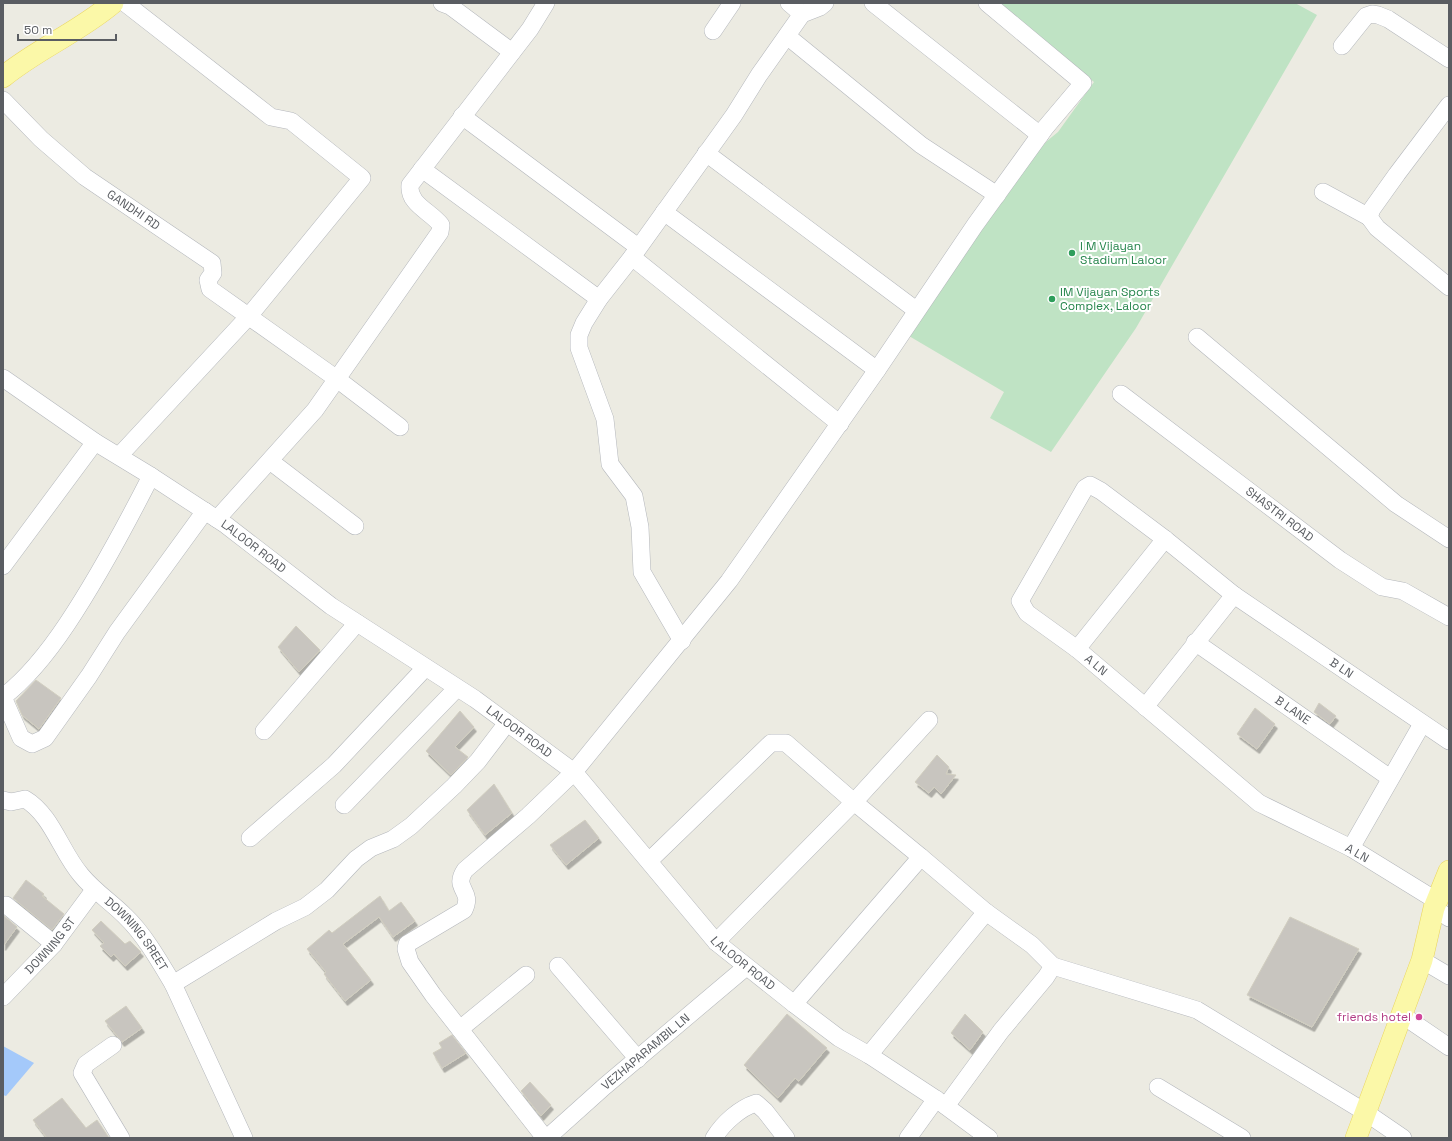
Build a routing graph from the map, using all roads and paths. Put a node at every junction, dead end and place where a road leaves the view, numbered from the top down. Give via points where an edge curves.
1 (113, 3) edge
2 (125, 3) edge
3 (442, 3) edge
4 (546, 3) edge
5 (732, 3) edge
6 (789, 3) edge
7 (825, 3) edge
8 (874, 3) edge
9 (987, 3) edge
10 (802, 14) junction
11 (713, 31) dead end
12 (787, 36) junction
13 (1342, 46) dead end
14 (512, 52) junction
15 (1449, 59) edge
16 (3, 77) edge
17 (3, 100) edge
18 (1449, 105) edge
19 (462, 116) junction
20 (1040, 135) junction
21 (706, 153) junction
22 (422, 169) junction
23 (1323, 192) dead end
24 (997, 195) junction
25 (664, 212) junction
26 (1369, 218) junction
27 (635, 252) junction
28 (1449, 287) edge
29 (599, 299) junction
30 (916, 310) junction
31 (249, 316) junction
32 (1197, 337) dead end
33 (877, 370) junction
34 (3, 378) edge
35 (337, 379) junction
36 (1121, 394) dead end
37 (840, 424) junction
38 (400, 426) dead end
39 (95, 442) junction
40 (119, 456) junction
41 (270, 460) junction
42 (151, 476) junction
43 (211, 515) junction
44 (355, 526) dead end
45 (1165, 539) junction
46 (1449, 539) edge
47 (3, 566) edge
48 (1234, 596) junction
49 (1449, 617) edge
50 (357, 623) junction
51 (682, 641) junction
52 (1195, 642) junction
53 (1077, 649) junction
54 (425, 668) junction
55 (457, 688) junction
56 (3, 697) edge
57 (1145, 707) junction
58 (929, 720) dead end
59 (507, 723) junction
60 (1422, 724) junction
61 (264, 731) dead end
62 (1449, 741) edge
63 (574, 772) junction
64 (1390, 778) junction
65 (3, 800) edge
66 (854, 802) junction
67 (344, 805) dead end
68 (250, 838) dead end
69 (1351, 848) junction
70 (921, 857) junction
71 (649, 861) junction
72 (1449, 871) edge
73 (94, 890) junction
74 (6, 905) dead end
75 (1440, 909) edge
76 (986, 912) junction
77 (716, 942) junction
78 (54, 944) junction
79 (1422, 960) junction
80 (558, 966) dead end
81 (1053, 966) junction
82 (746, 967) junction
83 (526, 975) dead end
84 (1449, 976) edge
85 (173, 984) junction
86 (3, 997) edge
87 (794, 1004) junction
88 (1402, 1015) junction
89 (460, 1029) junction
90 (113, 1045) dead end
91 (1449, 1047) edge
92 (869, 1055) junction
93 (638, 1059) junction
94 (1158, 1087) dead end
95 (941, 1103) junction
96 (1365, 1112) junction
97 (121, 1138) edge
98 (244, 1138) edge
99 (546, 1138) edge
100 (714, 1138) edge
101 (786, 1138) edge
102 (908, 1138) edge
103 (989, 1138) edge
104 (1242, 1138) edge
105 (1356, 1138) edge
106 (1403, 1138) edge

1 - 16 main road
2 - 31 street via 271,117 291,121 362,178
3 - 14 street via 450,6
4 - 14 street
5 - 11 street
6 - 10 street
7 - 10 street
8 - 20 street
9 - 20 street via 1083,83
10 - 12 street
12 - 21 street
12 - 24 street via 920,145
13 - 15 street via 1362,20 1372,14 1388,20
14 - 19 street
17 - 31 street, GANDHI RD via 41,139 85,177 212,263 213,273 208,280 210,289
18 - 26 street via 1372,209
19 - 22 street
19 - 27 street
20 - 24 street
21 - 25 street
21 - 30 street
22 - 29 street
22 - 35 street via 410,185 409,193 414,201 441,225 440,232
23 - 26 street
24 - 30 street
25 - 27 street
25 - 33 street
26 - 28 street via 1377,228
27 - 29 street
27 - 37 street
29 - 51 street via 579,335 580,348 605,419 610,464 634,496 640,526 642,572
30 - 33 street
31 - 35 street
31 - 40 street
32 - 46 street via 1396,504
33 - 37 street
34 - 39 street, LALOOR ROAD
35 - 38 street
35 - 41 street via 315,410
36 - 49 street, SHASTRI ROAD via 1340,560 1382,587 1403,591
37 - 51 street via 729,581
39 - 40 street, LALOOR ROAD
39 - 47 street
40 - 42 street, LALOOR ROAD
41 - 43 street
41 - 44 street
42 - 43 street, LALOOR ROAD
42 - 56 street via 109,558 87,594 50,649
43 - 50 street, LALOOR ROAD
43 - 56 street via 117,632 45,738 32,744 21,738
45 - 48 street, A LN
45 - 53 street
45 - 53 street, A LN via 1101,491 1090,485 1085,488 1020,601 1027,613
48 - 52 street
48 - 60 street, B LN
50 - 54 street, LALOOR ROAD
50 - 61 street
51 - 63 street
52 - 57 street
52 - 64 street, B LANE
53 - 57 street, A LN
54 - 55 street, LALOOR ROAD
54 - 68 street via 334,765
55 - 59 street, LALOOR ROAD
55 - 67 street
57 - 69 street, A LN via 1259,803
58 - 66 street
59 - 63 street, LALOOR ROAD
59 - 85 street via 478,761 411,826 356,859 327,890 305,907 276,921
60 - 62 street, B LN
60 - 64 street
63 - 71 street, LALOOR ROAD
63 - 89 street via 465,870 460,877 460,884 467,896 464,910 407,944 410,962
64 - 69 street
65 - 73 street, DOWNING SREET via 11,802 25,799 36,807 70,860
66 - 70 street
66 - 71 street via 786,743 771,743
66 - 77 street
69 - 75 street, A LN
70 - 76 street
70 - 87 street
71 - 77 street, LALOOR ROAD
72 - 75 main road
73 - 78 street, DOWNING ST
73 - 85 street, DOWNING SREET via 126,917
74 - 78 street
75 - 79 main road
76 - 81 street via 1032,945
76 - 92 street
77 - 82 street, LALOOR ROAD
78 - 86 street, DOWNING ST
79 - 84 street
79 - 88 main road
80 - 93 street
81 - 95 street
81 - 96 street via 1197,1010
82 - 87 street, LALOOR ROAD
82 - 93 street, VEZHAPARAMBIL LN
83 - 89 street
85 - 98 street, DOWNING SREET
87 - 92 street, LALOOR ROAD via 839,1038
88 - 91 street
88 - 96 main road
89 - 99 street
90 - 97 street via 86,1064 82,1073
92 - 95 street, LALOOR ROAD
93 - 99 street, VEZHAPARAMBIL LN
94 - 104 street
95 - 102 street
95 - 103 street, LALOOR ROAD
96 - 105 main road
96 - 106 street
100 - 101 street via 738,1112 756,1102

